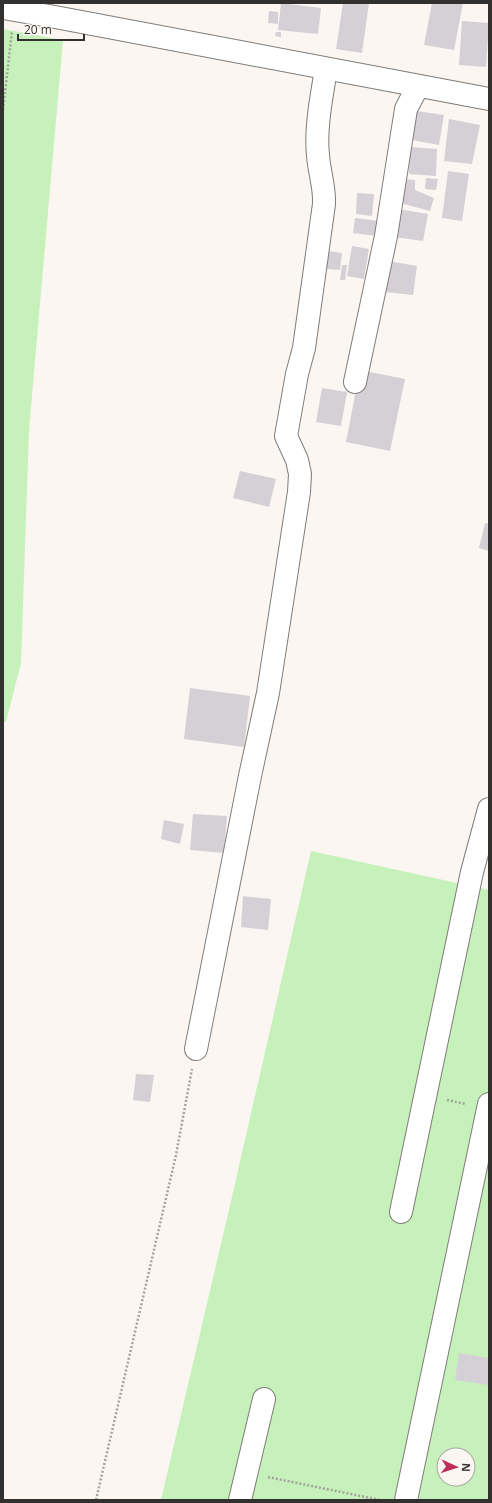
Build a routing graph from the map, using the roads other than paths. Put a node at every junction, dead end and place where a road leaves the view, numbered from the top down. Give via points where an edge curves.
1 (9, 9) edge
2 (326, 69) junction
3 (418, 86) junction
4 (489, 99) edge
5 (355, 382) dead end
6 (489, 809) edge
7 (481, 874) edge
8 (196, 1049) road end
9 (488, 1107) edge
10 (401, 1212) dead end
11 (264, 1399) dead end
12 (240, 1500) edge
13 (406, 1500) edge

1 - 2 street
2 - 3 street
2 - 8 street via 319,117 318,154 324,204 304,348 286,436 297,460 300,474 298,492 268,693
3 - 4 street
3 - 5 street via 406,109 386,236
6 - 7 street
7 - 10 street via 425,1095
9 - 13 street
11 - 12 street

